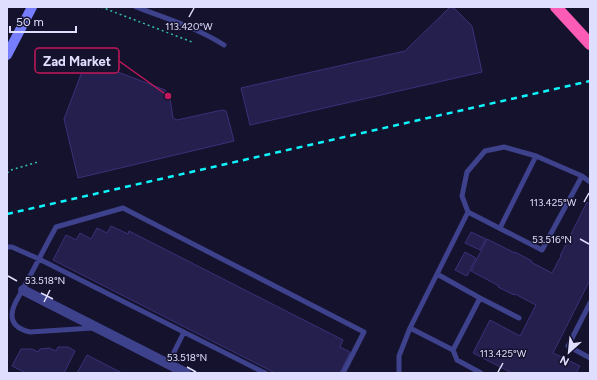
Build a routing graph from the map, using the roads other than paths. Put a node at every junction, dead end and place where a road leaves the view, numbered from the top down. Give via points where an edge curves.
1 (32, 7) edge
2 (136, 7) edge
3 (550, 7) edge
4 (556, 7) edge
5 (578, 31) junction
6 (590, 44) edge
7 (224, 45) dead end
8 (7, 56) edge
9 (536, 156) junction
10 (582, 176) junction
11 (590, 182) edge
12 (468, 212) junction
13 (500, 228) junction
14 (7, 247) edge
15 (39, 259) junction
16 (437, 274) junction
17 (23, 290) junction
18 (480, 298) junction
19 (590, 303) edge
20 (519, 318) dead end
21 (98, 328) junction
22 (410, 328) junction
23 (184, 332) junction
24 (453, 350) junction
25 (590, 358) edge
26 (168, 364) junction
27 (186, 373) edge
28 (265, 373) edge
29 (343, 373) edge
30 (398, 373) edge
31 (481, 373) edge

1 - 8 main road
2 - 7 lane via 196,30
3 - 5 highway
4 - 5 highway
5 - 6 highway
9 - 10 lane
9 - 12 lane via 504,147 485,151 467,172 462,196
9 - 13 lane
10 - 11 lane
10 - 13 lane via 542,250
12 - 13 lane
12 - 16 lane
14 - 15 lane
15 - 17 lane
15 - 23 lane
15 - 29 lane via 56,227 123,208 364,332
16 - 18 lane
16 - 22 lane
17 - 21 street
17 - 21 lane via 12,314 17,327 30,332
18 - 20 lane
18 - 24 lane
19 - 25 lane via 568,346
21 - 26 street
22 - 24 lane
22 - 30 lane via 399,356
23 - 26 lane
23 - 28 lane
24 - 31 lane via 456,360
26 - 27 street

